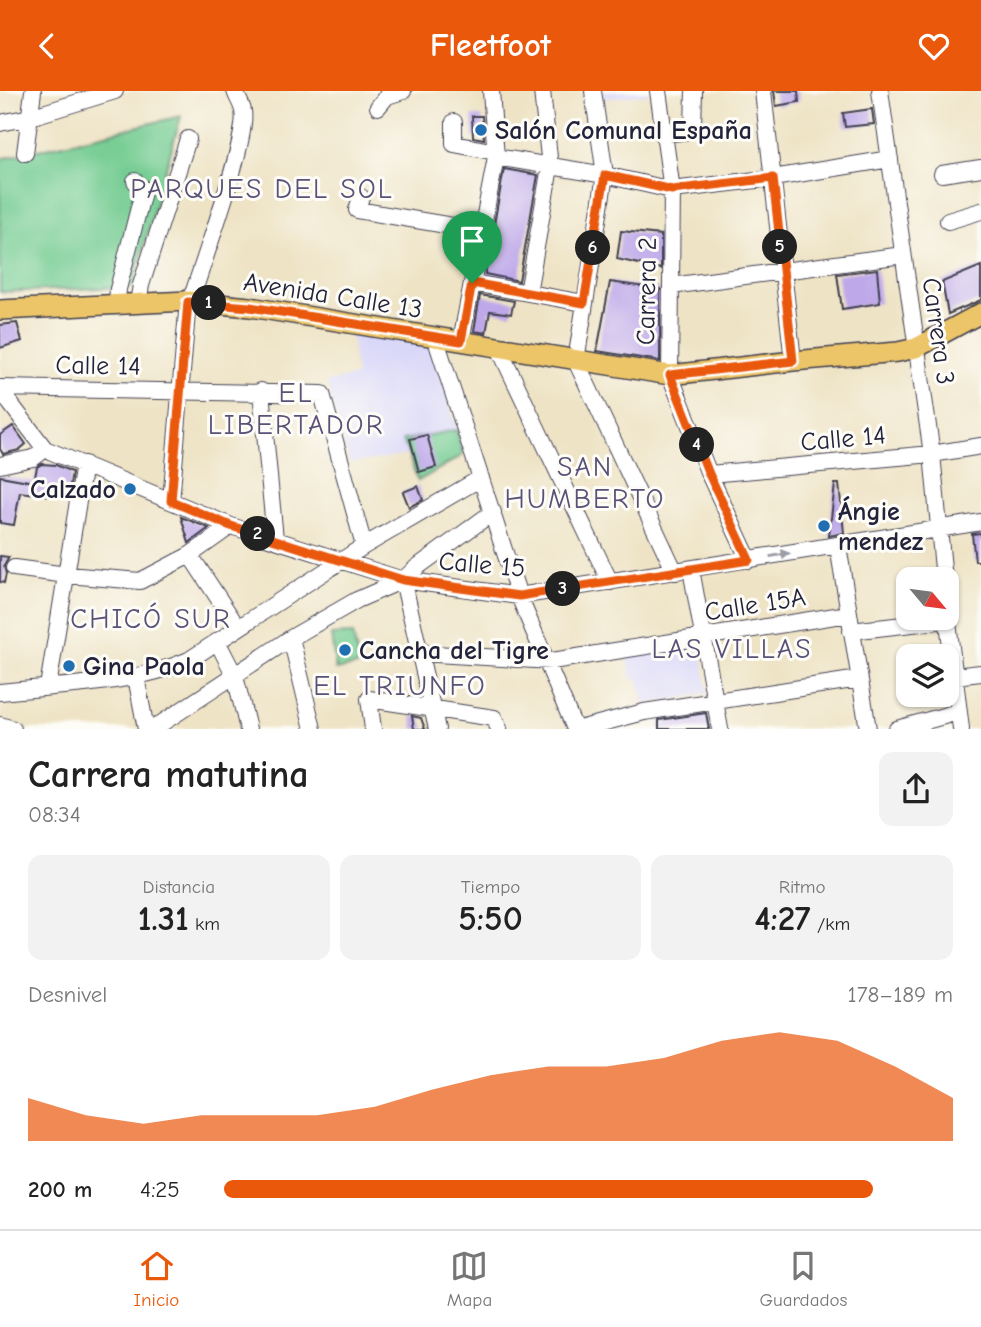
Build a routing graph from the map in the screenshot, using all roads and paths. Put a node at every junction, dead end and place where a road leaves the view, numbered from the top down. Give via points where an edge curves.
1 (33, 91) edge
2 (115, 91) edge
3 (403, 91) edge
4 (491, 91) edge
5 (542, 91) edge
6 (593, 91) edge
7 (658, 91) edge
8 (694, 91) edge
9 (763, 91) edge
10 (880, 91) edge
11 (235, 92) edge
12 (378, 107) dead end
13 (30, 117) junction
14 (454, 122) dead end
15 (0, 123) edge
16 (664, 134) junction
17 (188, 139) dead end
18 (25, 153) dead end
19 (496, 155) junction
20 (890, 159) junction
21 (551, 167) junction
22 (981, 168) edge
23 (942, 174) dead end
24 (605, 175) junction
25 (773, 178) junction
26 (135, 181) dead end
27 (672, 190) junction
28 (361, 197) dead end
29 (981, 211) edge
30 (948, 221) dead end
31 (482, 231) junction
32 (903, 255) junction
33 (783, 271) junction
34 (472, 283) junction
35 (671, 286) junction
36 (528, 293) junction
37 (188, 302) junction
38 (117, 303) junction
39 (138, 303) junction
40 (584, 303) junction
41 (0, 310) edge
42 (981, 313) edge
43 (435, 337) junction
44 (461, 341) junction
45 (499, 348) junction
46 (916, 348) junction
47 (576, 361) junction
48 (793, 361) junction
49 (670, 375) junction
50 (0, 389) edge
51 (181, 391) junction
52 (261, 391) junction
53 (981, 446) edge
54 (45, 449) junction
55 (932, 454) junction
56 (0, 464) edge
57 (84, 464) junction
58 (709, 474) junction
59 (481, 478) junction
60 (171, 501) junction
61 (493, 512) junction
62 (981, 522) edge
63 (231, 526) junction
64 (940, 530) junction
65 (275, 539) junction
66 (364, 546) junction
67 (838, 546) junction
68 (190, 555) junction
69 (342, 560) junction
70 (749, 560) junction
71 (943, 567) edge
72 (14, 568) dead end
73 (683, 571) junction
74 (67, 575) junction
75 (403, 580) junction
76 (610, 582) junction
77 (519, 596) junction
78 (848, 614) junction
79 (896, 624) edge
80 (238, 628) junction
81 (851, 631) junction
82 (704, 637) junction
83 (291, 638) junction
84 (218, 643) junction
85 (419, 653) junction
86 (546, 660) junction
87 (981, 673) edge
88 (959, 675) edge
89 (235, 676) junction
90 (136, 677) junction
91 (859, 680) junction
92 (48, 687) junction
93 (0, 692) edge
94 (714, 700) junction
95 (431, 707) junction
96 (957, 707) edge
97 (958, 712) junction
98 (645, 720) edge
99 (496, 723) edge
100 (0, 725) edge
101 (13, 729) edge
102 (146, 729) edge
103 (153, 729) edge
104 (248, 729) edge
105 (313, 729) edge
106 (373, 729) edge
107 (437, 729) edge
108 (577, 729) edge
109 (720, 729) edge
110 (868, 729) edge
111 (897, 729) edge
112 (961, 729) edge

1 - 13 street
2 - 13 street
3 - 12 street via 387,96
4 - 19 street
5 - 21 street
6 - 24 street
7 - 16 street, Carrera 2
8 - 16 street via 694,124 689,131
9 - 25 street
10 - 20 street, Carrera 3
11 - 37 street via 243,110 235,161
13 - 15 street
13 - 18 street
14 - 19 street via 454,144
16 - 27 street, Carrera 2
17 - 39 street
19 - 21 street
19 - 31 street
20 - 25 street
20 - 32 street, Carrera 3
21 - 24 street
21 - 36 street
22 - 23 street
24 - 27 street
24 - 40 street
25 - 27 street
25 - 33 street
26 - 38 street via 143,193
27 - 35 street, Carrera 2
28 - 31 street via 358,210
29 - 30 street
31 - 34 street
32 - 33 street
32 - 46 street, Carrera 3
33 - 35 street
33 - 48 street
34 - 36 street
34 - 44 street
35 - 49 street, Carrera 2
36 - 40 street
37 - 39 main road, Avenida Calle 13
37 - 43 main road, Avenida Calle 13 via 250,307
37 - 51 street
38 - 39 main road, Avenida Calle 13
38 - 41 main road, Avenida Calle 13
40 - 47 street
42 - 46 main road, Avenida Calle 13
43 - 44 main road, Avenida Calle 13
43 - 59 street
44 - 45 main road, Avenida Calle 13
45 - 47 main road, Avenida Calle 13
45 - 76 street
46 - 48 main road, Avenida Calle 13
46 - 55 street, Carrera 3
47 - 49 main road, Avenida Calle 13
47 - 73 street
48 - 49 main road, Avenida Calle 13
49 - 58 street, Carrera 2
50 - 51 street, Calle 14
50 - 54 street
51 - 52 street, Calle 14
51 - 60 street
52 - 65 street
52 - 66 street, Calle 14 via 322,394
53 - 55 street, Calle 14
54 - 56 street via 33,458
54 - 57 street, Calle 15
55 - 58 street, Calle 14
55 - 64 street, Carrera 3
57 - 60 street, Calle 15
57 - 74 street
58 - 70 street, Carrera 2
59 - 61 street
59 - 66 street
60 - 63 street, Calle 15
61 - 75 street
61 - 77 street
62 - 64 street, Calle 15
63 - 65 street, Calle 15
63 - 68 street
64 - 67 street, Calle 15
64 - 71 street, Carrera 3
65 - 69 street, Calle 15
66 - 69 street
70 -> 67 street, Calle 15
67 - 78 street
68 - 74 street via 140,581
68 - 80 street
69 - 75 street, Calle 15
69 - 80 street
70 - 73 street, Calle 15
72 - 74 street
73 - 76 street, Calle 15
73 - 82 street
74 - 92 street
75 - 77 street, Calle 15
75 - 83 street
75 - 85 street
76 - 77 street, Calle 15
77 - 86 street
78 - 81 street
78 - 82 street, Calle 15A
79 - 81 street
80 - 84 street
81 - 91 street
82 - 86 street, Calle 15A
82 - 94 street
83 - 89 street
83 - 105 street
84 - 89 street
84 - 90 street via 172,668
85 - 86 street, Calle 15A
85 - 95 street
86 - 108 street
87 - 88 street
89 - 103 street
89 - 104 street
90 - 92 street
90 - 102 street
91 - 94 street
91 - 110 street
92 - 93 street
94 - 98 street
94 - 109 street
95 - 99 street
95 - 106 street via 369,699
95 - 107 street
96 - 97 street
97 - 111 street
97 - 112 street
98 - 108 street
100 - 101 street

